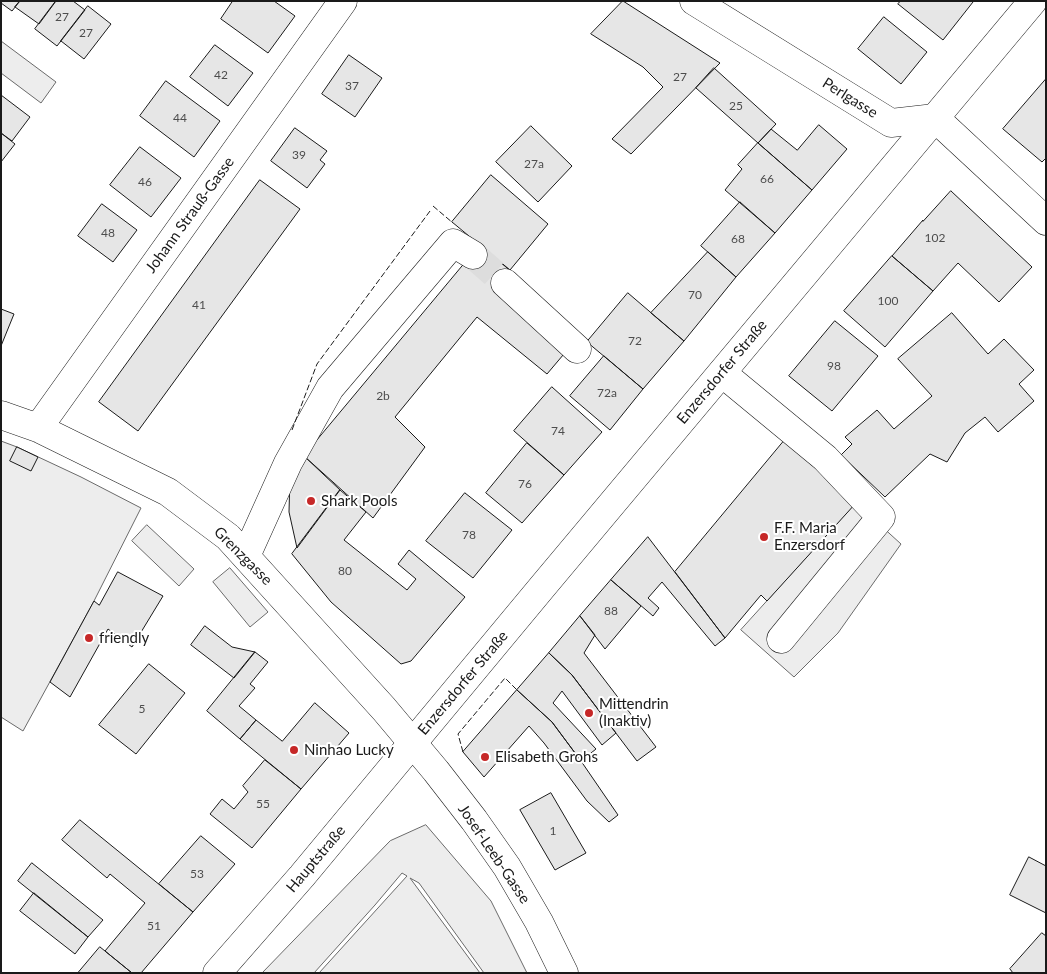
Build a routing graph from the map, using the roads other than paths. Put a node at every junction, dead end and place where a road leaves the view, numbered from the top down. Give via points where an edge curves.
1 (343, 1) edge
2 (694, 1) edge
3 (1034, 1) edge
4 (935, 118) junction
5 (1046, 221) edge
6 (473, 255) tunnel mouth
7 (505, 283) tunnel mouth
8 (577, 349) dead end
9 (722, 373) junction
10 (1, 415) edge
11 (38, 428) junction
12 (246, 556) junction
13 (781, 639) dead end
14 (412, 744) junction
15 (217, 973) edge
16 (564, 973) edge

1 - 11 street, Johann Strauß-Gasse
2 - 4 street, Perlgasse via 891,123
3 - 4 street, Enzersdorfer Straße
4 - 5 street
4 - 9 street, Enzersdorfer Straße
6 - 12 street via 453,243 330,388 288,463
7 - 8 street
9 - 13 street via 825,458 881,517
9 - 14 street, Enzersdorfer Straße
10 - 11 street, Grenzgasse
11 - 12 street, Grenzgasse via 168,492 228,537
12 - 14 street, Grenzgasse
14 - 15 street, Hauptstraße
14 - 16 street, Josef-Leeb-Gasse via 474,820 507,868

